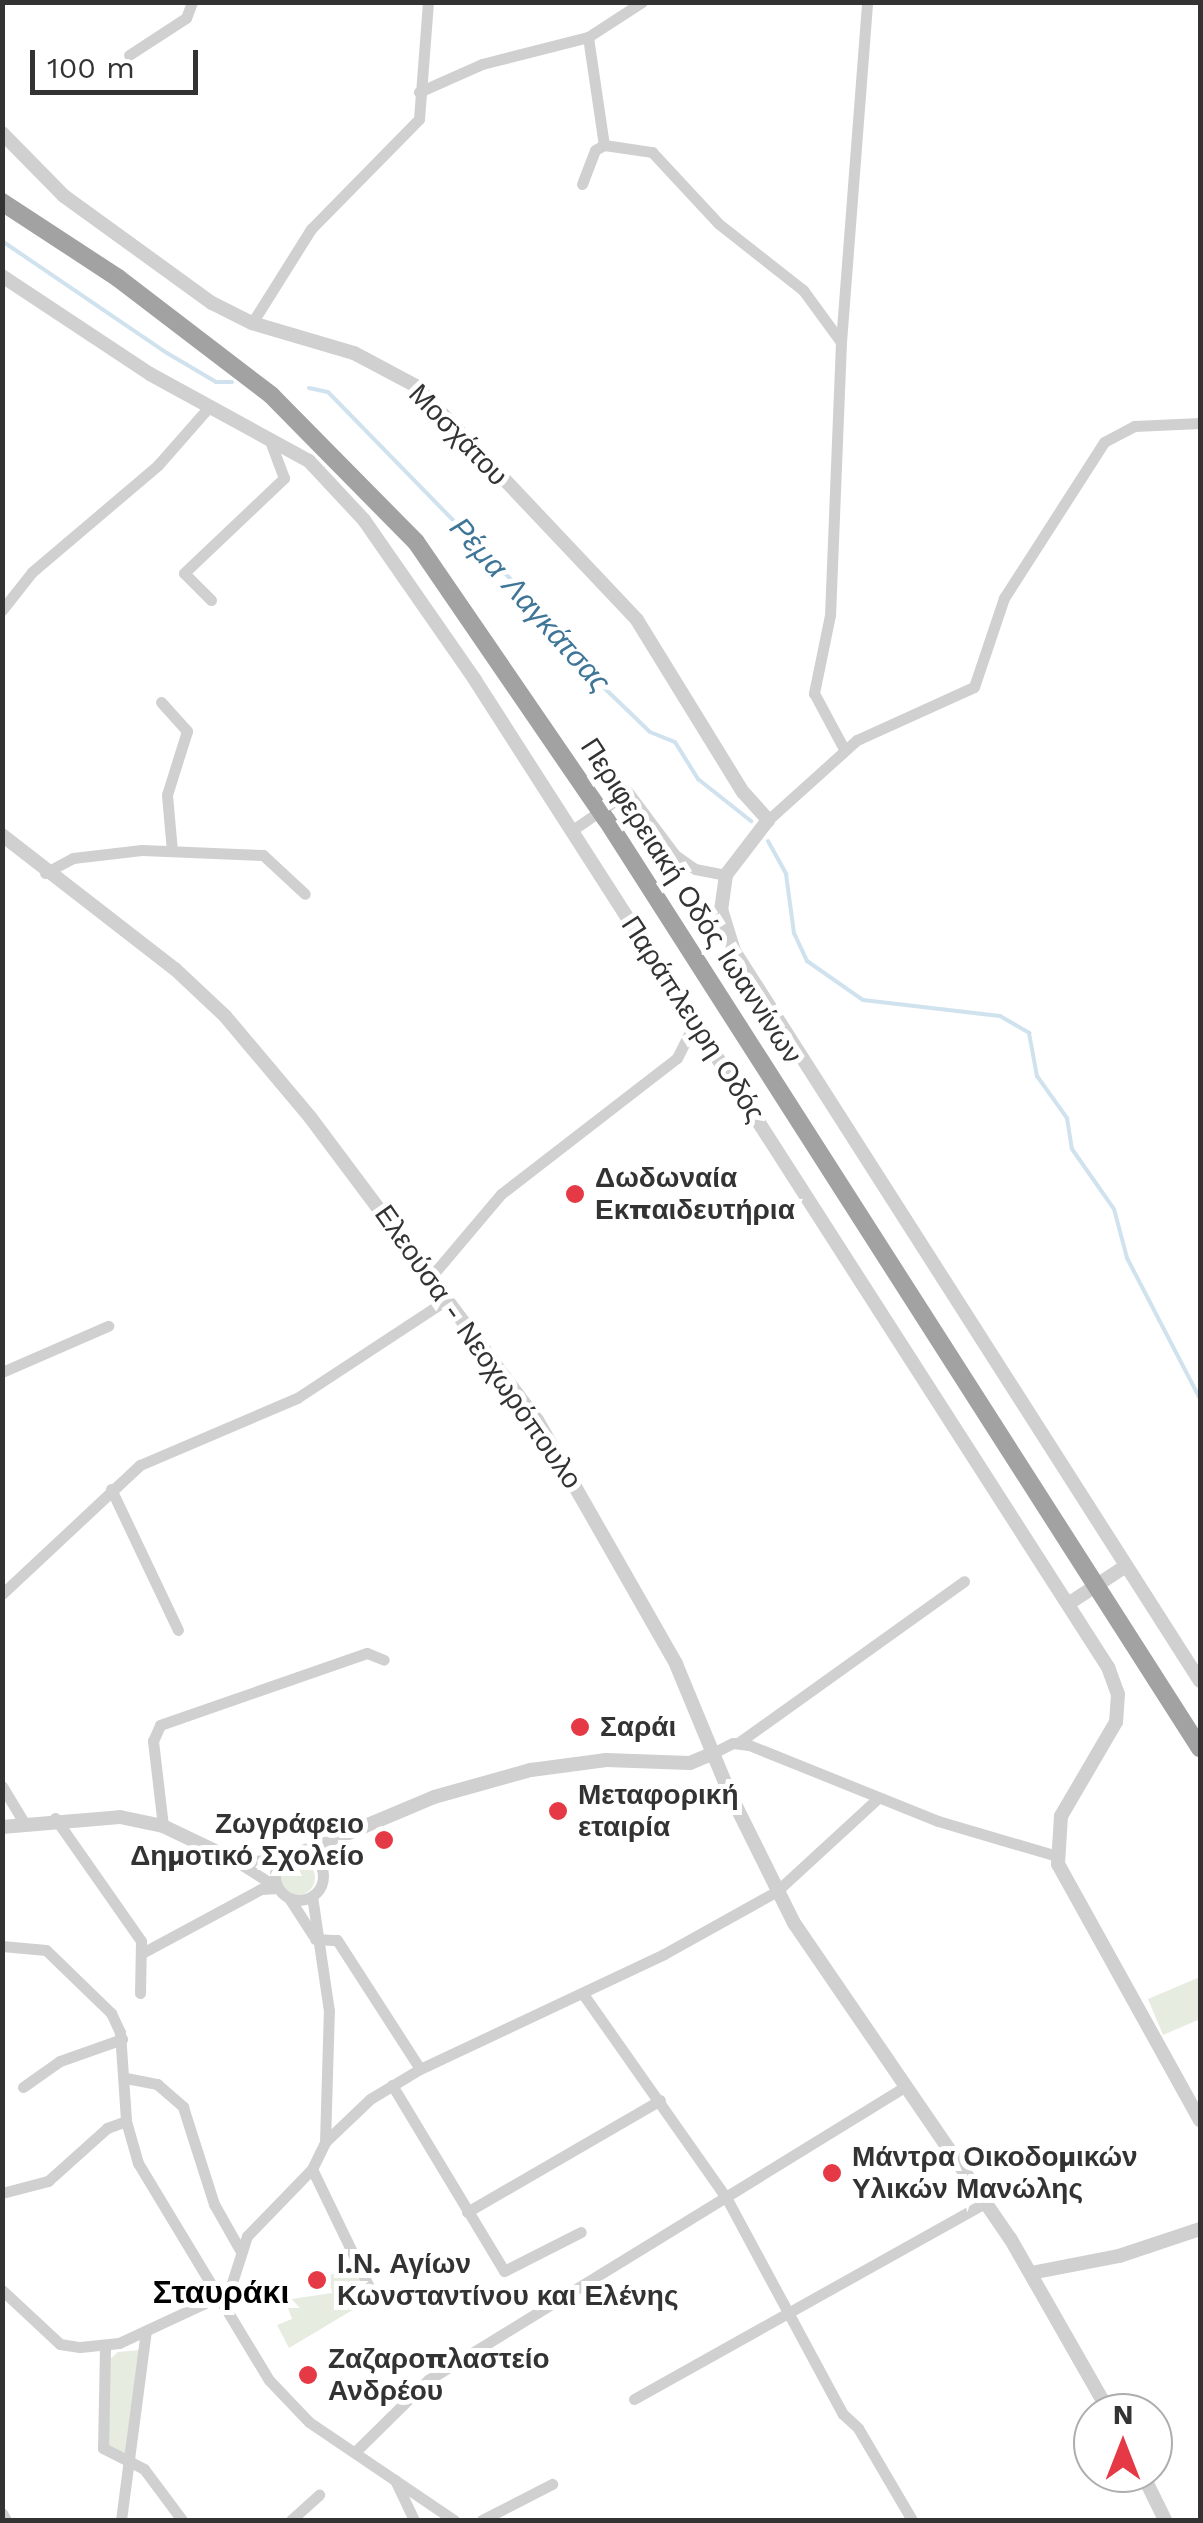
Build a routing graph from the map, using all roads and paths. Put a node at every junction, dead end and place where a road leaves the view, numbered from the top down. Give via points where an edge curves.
1 (192, 2) edge
2 (428, 2) edge
3 (642, 2) edge
4 (867, 2) edge
5 (588, 37) junction
6 (129, 55) dead end
7 (419, 92) junction
8 (2, 133) edge
9 (604, 145) junction
10 (582, 184) dead end
11 (2, 202) edge
12 (2, 276) edge
13 (252, 323) junction
14 (841, 342) junction
15 (209, 407) junction
16 (1200, 423) edge
17 (268, 434) junction
18 (211, 600) dead end
19 (2, 610) edge
20 (161, 702) dead end
21 (844, 749) junction
22 (768, 820) junction
23 (571, 831) junction
24 (2, 836) edge
25 (172, 851) junction
26 (45, 873) junction
27 (726, 875) junction
28 (304, 894) dead end
29 (695, 1022) junction
30 (430, 1278) junction
31 (446, 1300) junction
32 (108, 1326) dead end
33 (2, 1372) edge
34 (111, 1490) junction
35 (1126, 1566) junction
36 (964, 1582) dead end
37 (2, 1594) edge
38 (1068, 1604) junction
39 (178, 1630) dead end
40 (384, 1660) dead end
41 (1200, 1681) edge
42 (738, 1743) junction
43 (1200, 1748) edge
44 (713, 1753) junction
45 (2, 1786) edge
46 (878, 1798) junction
47 (55, 1818) junction
48 (23, 1821) junction
49 (163, 1826) junction
50 (2, 1827) edge
51 (339, 1837) junction
52 (296, 1852) junction
53 (1057, 1856) junction
54 (282, 1858) junction
55 (236, 1861) junction
56 (321, 1868) junction
57 (278, 1888) junction
58 (777, 1891) junction
59 (312, 1896) junction
60 (290, 1898) junction
61 (315, 1939) junction
62 (2, 1946) edge
63 (144, 1952) junction
64 (140, 1993) dead end
65 (583, 1994) junction
66 (122, 2039) junction
67 (420, 2069) junction
68 (126, 2078) junction
69 (392, 2085) junction
70 (906, 2086) junction
71 (22, 2087) dead end
72 (660, 2100) junction
73 (1200, 2120) edge
74 (126, 2121) junction
75 (325, 2142) junction
76 (312, 2169) junction
77 (2, 2193) edge
78 (727, 2200) junction
79 (984, 2203) junction
80 (467, 2212) junction
81 (1200, 2229) edge
82 (581, 2232) dead end
83 (240, 2250) junction
84 (1031, 2272) junction
85 (2, 2290) edge
86 (372, 2293) dead end
87 (220, 2298) junction
88 (787, 2310) junction
89 (146, 2331) junction
90 (105, 2347) junction
91 (1099, 2393) edge
92 (634, 2399) dead end
93 (355, 2452) junction
94 (130, 2461) junction
95 (395, 2479) junction
96 (552, 2484) dead end
97 (1152, 2493) edge
98 (319, 2495) dead end
99 (2, 2512) edge
100 (6, 2520) edge
101 (121, 2520) edge
102 (182, 2520) edge
103 (291, 2520) edge
104 (414, 2520) edge
105 (454, 2520) edge
106 (482, 2520) edge
107 (912, 2520) edge
108 (1166, 2520) edge

1 - 6 street via 186,18
2 - 7 street
3 - 5 street
4 - 14 street
5 - 7 street via 482,64
5 - 9 street
7 - 13 street via 415,124 312,229
8 - 13 street, Μοσχάτου via 64,196 152,263
9 - 10 street via 595,150
9 - 14 street via 652,152 718,224 803,290
11 - 43 highway, Περιφερειακή Οδός Ιωαννίνων via 166,312 311,430 443,578 606,819
12 - 15 street, Παράπλευρη Οδός
13 - 22 street, Μοσχάτου via 365,357 436,403 637,620 743,792
14 - 21 street via 830,615 814,693
15 - 17 street, Παράπλευρη Οδός
15 - 19 street via 158,465 32,572
16 - 21 street via 1134,426 1104,442 1004,598 976,684
17 - 18 street via 284,478 184,573
17 - 23 street, Παράπλευρη Οδός via 320,471 364,520
20 - 25 street via 187,731 168,795
21 - 22 street
22 - 27 street
23 - 27 street via 628,792 674,856
23 - 29 street, Παράπλευρη Οδός
24 - 26 street, Ελεούσα - Νεοχωρόπουλο
25 - 26 street via 72,858
25 - 28 street via 268,856
26 - 30 street, Ελεούσα - Νεοχωρόπουλο via 207,997 310,1118
27 - 35 street via 722,919 740,963
29 - 30 street via 676,1058 502,1194
29 - 38 street, Παράπλευρη Οδός
30 - 31 street, Ελεούσα - Νεοχωρόπουλο
31 - 34 street via 298,1398 140,1465
31 - 44 street, Ελεούσα - Νεοχωρόπουλο via 575,1480 676,1664
32 - 33 street
34 - 37 street
34 - 39 street
35 - 38 street
35 - 41 street
36 - 42 street
38 - 53 street, Παράπλευρη Οδός via 1112,1674 1118,1711 1108,1740 1061,1816
40 - 49 street via 367,1652 160,1725 153,1741
42 - 44 street
42 - 46 street
44 - 51 street via 690,1763 606,1760 531,1770 424,1800
44 - 58 street, Ελεούσα - Νεοχωρόπουλο
45 - 48 street
46 - 53 street via 1022,1851
46 - 58 street
47 - 48 street
47 - 49 street via 120,1816
47 - 63 street
48 - 50 street
49 - 55 street
51 - 52 street
51 - 56 street
52 - 54 street
52 - 56 street
53 - 73 street via 1070,1894
54 - 55 street
54 - 57 street via 275,1872
55 - 57 street
56 - 59 street
57 - 60 street
57 - 63 street via 261,1889
58 - 65 street
58 - 70 street, Ελεούσα - Νεοχωρόπουλο
59 - 60 street
59 - 61 street
60 - 61 street
61 - 67 street via 337,1940
61 - 75 street via 330,2010
62 - 66 street via 29,1944 52,1954 105,2004
63 - 64 street
65 - 67 street
65 - 72 street
66 - 68 street
66 - 71 street via 60,2061
67 - 69 street
68 - 74 street
68 - 83 street via 157,2084 183,2107 214,2204
69 - 75 street
69 - 80 street
70 - 78 street
70 - 79 street, Ελεούσα - Νεοχωρόπουλο
72 - 78 street
72 - 80 street
74 - 77 street via 106,2128 48,2180
74 - 87 street via 145,2176
75 - 76 street
76 - 83 street
76 - 86 street
78 - 88 street
78 - 93 street via 428,2380
79 - 84 street, Ελεούσα - Νεοχωρόπουλο
79 - 88 street
80 - 82 street via 506,2272
81 - 84 street via 1119,2256
83 - 87 street via 235,2279
84 - 91 street, Ελεούσα - Νεοχωρόπουλο
85 - 90 street via 60,2344
87 - 89 street
87 - 93 street via 291,2406
88 - 92 street
88 - 107 street via 843,2414
89 - 90 street
89 - 94 street
90 - 94 street via 101,2440 108,2454
93 - 95 street
94 - 101 street
94 - 102 street
95 - 104 street
95 - 105 street
96 - 106 street
97 - 108 street
98 - 103 street
99 - 100 street

